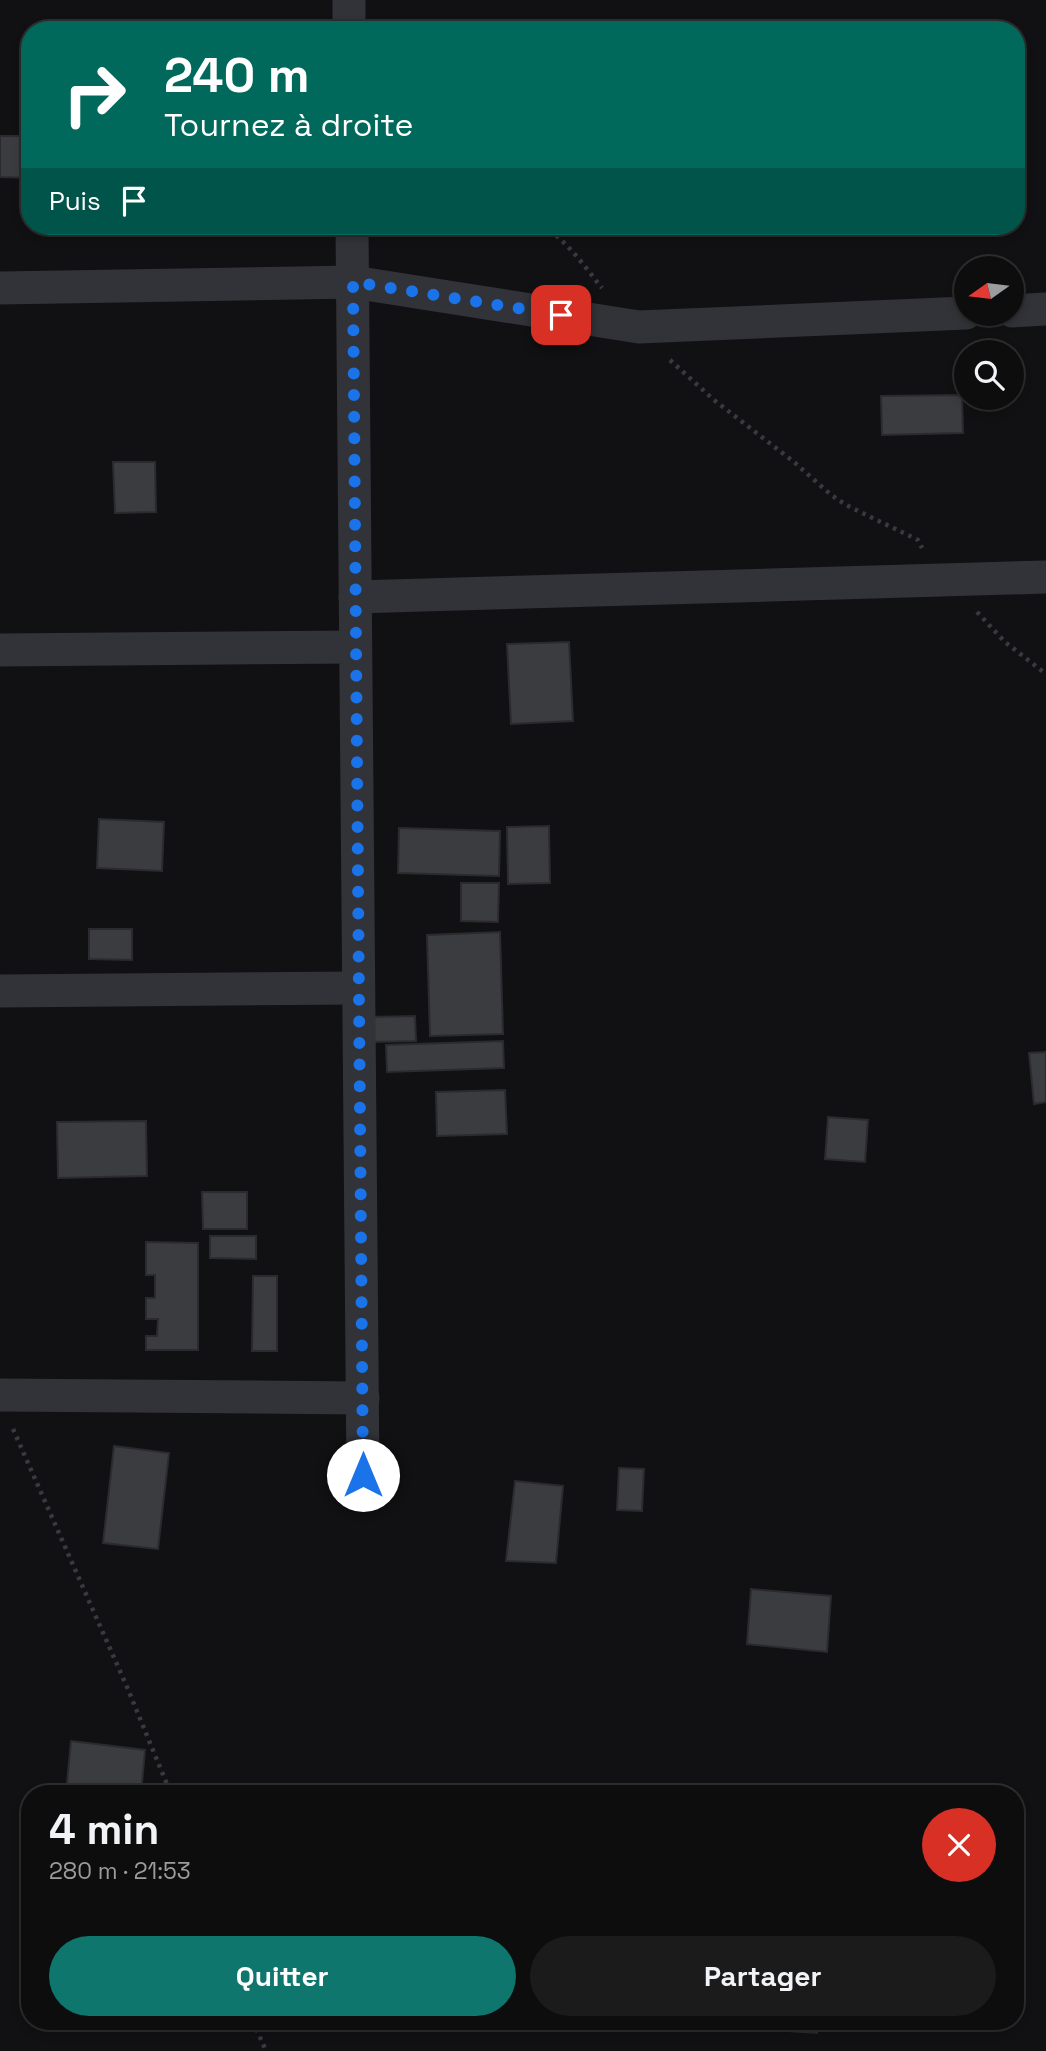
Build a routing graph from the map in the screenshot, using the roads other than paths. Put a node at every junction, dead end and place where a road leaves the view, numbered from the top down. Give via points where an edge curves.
1 (349, 0) edge
2 (349, 21) edge
3 (352, 235) edge
4 (353, 282) junction
5 (0, 288) edge
6 (1046, 309) edge
7 (1024, 310) edge
8 (954, 314) edge
9 (1046, 577) edge
10 (355, 597) junction
11 (355, 647) junction
12 (0, 650) edge
13 (358, 988) junction
14 (0, 991) edge
15 (363, 1398) junction
16 (6, 1410) edge
17 (363, 1475) dead end

1 - 2 street
3 - 4 street
4 - 5 street
4 - 8 street via 639,327
4 - 10 street
6 - 7 street
9 - 10 street
10 - 11 street
11 - 12 street
11 - 13 street
13 - 14 street
13 - 15 street
15 - 16 street
15 - 17 street

